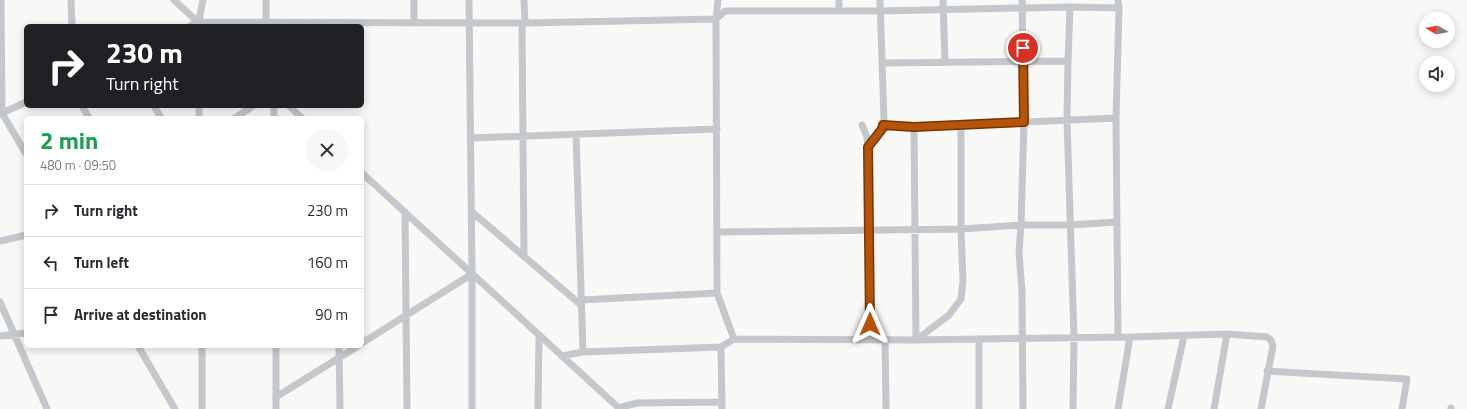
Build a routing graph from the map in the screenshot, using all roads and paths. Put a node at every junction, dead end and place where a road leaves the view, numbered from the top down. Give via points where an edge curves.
1 (1, 0) edge
2 (71, 0) edge
3 (174, 0) edge
4 (203, 0) edge
5 (266, 0) edge
6 (414, 0) edge
7 (469, 0) edge
8 (524, 0) edge
9 (718, 0) edge
10 (839, 0) edge
11 (880, 0) edge
12 (943, 0) edge
13 (1022, 0) edge
14 (1118, 0) edge
15 (1070, 7) junction
16 (1022, 8) junction
17 (1119, 8) junction
18 (944, 9) junction
19 (839, 11) junction
20 (880, 11) junction
21 (0, 16) edge
22 (716, 19) junction
23 (266, 22) junction
24 (414, 23) junction
25 (469, 23) junction
26 (523, 23) junction
27 (72, 24) edge
28 (198, 24) edge
29 (199, 24) edge
30 (221, 24) edge
31 (1023, 61) junction
32 (1068, 61) junction
33 (945, 62) junction
34 (882, 63) junction
35 (24, 103) edge
36 (250, 108) edge
37 (291, 108) edge
38 (1, 113) edge
39 (238, 116) edge
40 (300, 116) edge
41 (1116, 118) junction
42 (1067, 120) junction
43 (1024, 122) junction
44 (961, 124) junction
45 (862, 125) dead end
46 (883, 125) junction
47 (914, 127) junction
48 (717, 129) junction
49 (576, 134) junction
50 (523, 136) junction
51 (471, 138) junction
52 (868, 147) junction
53 (24, 151) edge
54 (364, 177) edge
55 (405, 212) junction
56 (472, 212) junction
57 (1117, 222) junction
58 (1070, 224) junction
59 (1021, 225) junction
60 (961, 229) junction
61 (870, 230) junction
62 (915, 230) junction
63 (717, 232) junction
64 (24, 235) edge
65 (0, 240) edge
66 (524, 257) junction
67 (472, 274) junction
68 (717, 293) junction
69 (0, 302) edge
70 (581, 303) junction
71 (406, 316) junction
72 (24, 333) edge
73 (14, 334) junction
74 (1228, 334) junction
75 (539, 335) junction
76 (0, 336) edge
77 (1184, 336) junction
78 (1074, 337) junction
79 (1022, 338) junction
80 (1118, 338) junction
81 (1130, 338) junction
82 (734, 339) junction
83 (979, 339) junction
84 (870, 340) junction
85 (885, 340) junction
86 (916, 340) junction
87 (364, 342) edge
88 (721, 347) junction
89 (139, 348) edge
90 (202, 348) edge
91 (276, 348) edge
92 (339, 348) edge
93 (355, 348) edge
94 (583, 352) junction
95 (562, 356) junction
96 (339, 358) junction
97 (1267, 371) junction
98 (276, 397) junction
99 (721, 406) edge
100 (619, 408) edge
101 (47, 409) edge
102 (175, 409) edge
103 (202, 409) edge
104 (276, 409) edge
105 (340, 409) edge
106 (407, 409) edge
107 (472, 409) edge
108 (538, 409) edge
109 (886, 409) edge
110 (979, 409) edge
111 (1023, 409) edge
112 (1073, 409) edge
113 (1118, 409) edge
114 (1168, 409) edge
115 (1214, 409) edge
116 (1261, 409) edge
117 (1402, 409) edge

1 - 21 street
2 - 27 street
3 - 28 street
4 - 29 street
5 - 23 street
6 - 24 street
7 - 25 street
8 - 26 street
9 - 22 street
10 - 19 street
11 - 20 street
12 - 18 street
13 - 16 street
14 - 17 street
15 - 16 street
15 - 17 street
15 - 32 street
16 - 18 street
16 - 31 street
17 - 41 street
18 - 20 street
18 - 33 street
19 - 20 street
19 - 22 street via 724,11
20 - 34 street
21 - 38 street
22 - 26 street
22 - 48 street
23 - 24 street
23 - 30 street
24 - 25 street
25 - 26 street
25 - 51 street
26 - 50 street
31 - 32 street
31 - 33 street
31 - 43 street
32 - 42 street
33 - 34 street
34 - 46 street
35 - 38 street
36 - 39 street
37 - 40 street
38 - 53 street
41 - 42 street
41 - 57 street
42 - 43 street
42 - 58 street
43 - 44 street
43 - 59 street
44 - 47 street
44 - 60 street
45 - 52 street
46 - 47 street
46 - 52 street
47 - 62 street
48 - 49 street
48 - 63 street
49 - 50 street
49 - 70 street
50 - 51 street
50 - 66 street
51 - 56 street
52 - 61 street
54 - 55 street
55 - 67 street
55 - 71 street
56 - 66 street
56 - 67 street
57 - 58 street
57 - 80 street
58 - 59 street
58 - 78 street
59 - 60 street
59 - 79 street via 1019,252
60 - 62 street
60 - 86 street via 964,281 961,299 949,315
61 - 62 street
61 - 63 street
61 - 84 street
62 - 86 street
63 - 68 street
64 - 65 street
66 - 70 street
67 - 71 street
67 - 75 street
67 - 107 street
68 - 70 street
68 - 82 street
69 - 73 street
70 - 94 street
71 - 87 street
71 - 106 street
72 - 73 street
73 - 76 street
73 - 101 street
74 - 77 street
74 - 97 street via 1269,338 1272,346
74 - 115 street
75 - 95 street
75 - 108 street
77 - 81 street
77 - 114 street
78 - 79 street
78 - 80 street
78 - 112 street
79 - 83 street
79 - 111 street
80 - 81 street
81 - 113 street
82 - 84 street
82 - 88 street
83 - 86 street
83 - 110 street
84 - 85 street
85 - 86 street
85 - 109 street
88 - 94 street
88 - 99 street
89 - 102 street
90 - 103 street
91 - 98 street
92 - 96 street
93 - 96 street
94 - 95 street
95 - 100 street
96 - 98 street
96 - 105 street
97 - 116 street
97 - 117 street via 1407,379
98 - 104 street
99 - 100 street via 637,403

